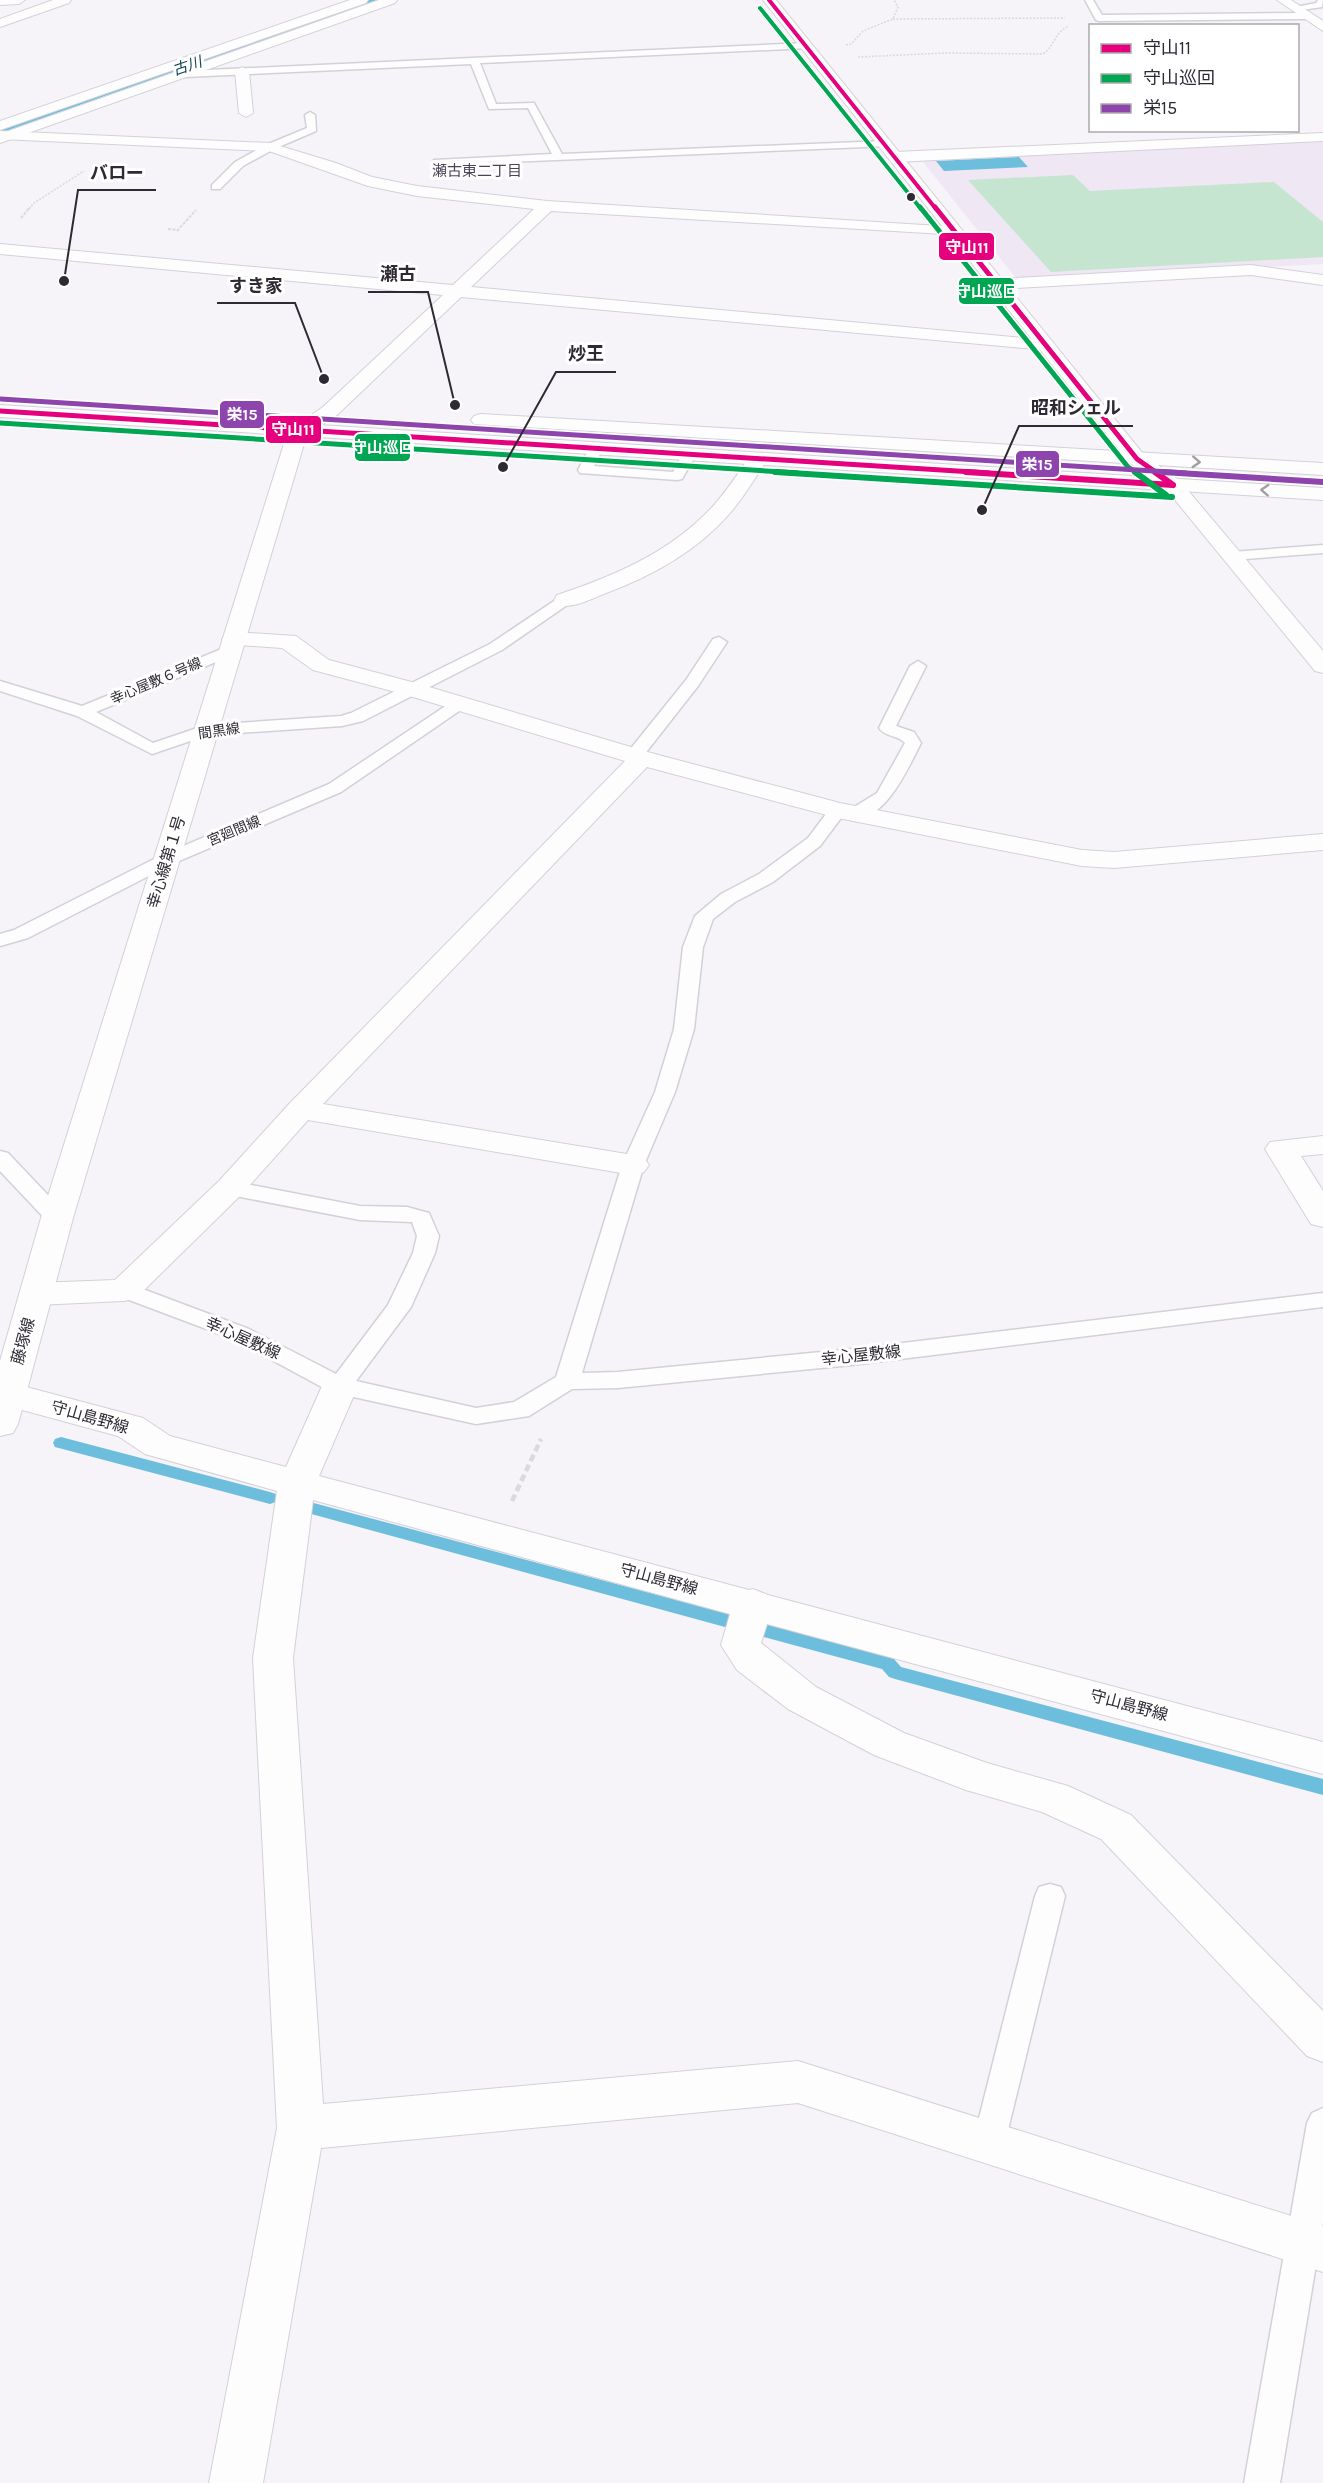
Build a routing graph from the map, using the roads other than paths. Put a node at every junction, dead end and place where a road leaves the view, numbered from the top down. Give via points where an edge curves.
1 (19, 0) edge
2 (65, 0) edge
3 (362, 0) edge
4 (391, 0) edge
5 (769, 0) edge
6 (1089, 0) edge
7 (1283, 0) edge
8 (1322, 0) edge
9 (0, 1) edge
10 (1295, 8) junction
11 (1306, 16) junction
12 (0, 23) edge
13 (1323, 27) edge
14 (811, 52) junction
15 (474, 61) junction
16 (242, 71) junction
17 (185, 74) junction
18 (246, 113) dead end
19 (310, 115) dead end
20 (2, 134) edge
21 (1323, 137) edge
22 (270, 147) junction
23 (890, 151) junction
24 (559, 157) junction
25 (438, 162) dead end
26 (216, 187) road end
27 (547, 206) junction
28 (955, 232) junction
29 (0, 249) edge
30 (1323, 280) edge
31 (998, 285) junction
32 (457, 291) junction
33 (1045, 345) junction
34 (0, 390) edge
35 (0, 411) edge
36 (330, 411) junction
37 (297, 431) junction
38 (1137, 459) junction
39 (757, 460) junction
40 (1323, 469) edge
41 (1173, 485) junction
42 (1323, 494) edge
43 (1323, 549) edge
44 (1232, 556) junction
45 (565, 600) joint
46 (719, 642) dead end
47 (231, 645) junction
48 (918, 666) dead end
49 (1323, 666) edge
50 (0, 686) edge
51 (411, 689) junction
52 (22, 693) junction
53 (0, 703) edge
54 (459, 704) junction
55 (83, 712) junction
56 (206, 730) junction
57 (638, 757) junction
58 (848, 812) junction
59 (1323, 842) edge
60 (166, 860) junction
61 (0, 940) edge
62 (301, 1110) junction
63 (1323, 1144) edge
64 (0, 1158) edge
65 (633, 1165) junction
66 (230, 1188) junction
67 (1323, 1216) edge
68 (57, 1218) junction
69 (124, 1290) junction
70 (36, 1294) junction
71 (1323, 1300) edge
72 (567, 1381) junction
73 (340, 1386) junction
74 (3, 1403) edge
75 (297, 1483) junction
76 (753, 1604) junction
77 (1323, 1758) edge
78 (1050, 1896) dead end
79 (1323, 2042) edge
80 (1323, 2122) edge
81 (301, 2128) junction
82 (989, 2142) junction
83 (1312, 2246) edge
84 (236, 2483) edge
85 (1262, 2483) edge

1 - 9 main road
2 - 12 main road
3 - 20 main road
4 - 17 main road
5 - 14 main road
6 - 11 lane via 1099,18
7 - 10 main road
8 - 10 lane via 1319,5
10 - 11 main road
11 - 13 main road
14 - 15 lane
14 - 23 main road
15 - 16 lane
15 - 24 lane via 492,107 531,105
16 - 17 lane
16 - 18 main road
17 - 20 main road
19 - 22 lane via 312,129
20 - 22 main road
21 - 23 main road
22 - 26 lane via 239,164
22 - 27 main road via 368,181 417,191
23 - 24 lane
23 - 28 main road
24 - 25 lane
27 - 28 main road
27 - 32 main road
28 - 31 main road
29 - 32 main road
30 - 31 main road via 1251,270
31 - 33 main road
32 - 33 main road
32 - 36 main road
33 - 38 main road
34 - 36 main road
35 - 37 main road
36 - 37 main road
36 - 38 main road
37 - 39 main road
37 - 47 main road, 幸心線第１号
38 -> 40 main road
38 - 41 main road
39 - 41 main road
39 - 45 main road via 721,510 672,553 599,590
42 -> 41 main road
41 - 44 main road
43 - 44 lane
44 - 49 main road
45 - 51 lane, 間黒線 via 496,646
46 - 57 lane
47 - 51 main road via 288,641 321,665
47 - 55 lane, 幸心屋敷６号線
47 - 56 main road, 幸心線第１号
48 - 58 lane via 887,728 908,736 913,743 884,796
50 - 52 lane, 間黒線
51 - 54 main road
51 - 56 lane, 間黒線 via 342,721
52 - 53 lane
52 - 55 lane, 間黒線
54 - 57 main road
54 - 60 lane, 宮廻間線 via 335,788
55 - 56 lane, 間黒線 via 152,749
56 - 60 main road, 幸心線第１号
57 - 58 main road
57 - 62 main road
58 - 59 main road via 1082,858
58 - 65 lane via 766,878 704,916 693,947 684,1029 665,1092
60 - 61 lane, 宮廻間線 via 21,934
60 - 68 main road, 幸心線第１号
62 - 65 main road
62 - 66 main road
63 - 67 main road via 1281,1149
64 - 68 lane
65 - 72 lane
66 - 69 main road
66 - 73 lane via 360,1214 407,1214 421,1218 428,1236 424,1253 399,1307
68 - 70 main road, 幸心線第１号
69 - 70 main road, 幸心屋敷線
69 - 73 lane, 幸心屋敷線 via 241,1334
70 - 74 main road, 藤塚線
71 - 72 lane, 幸心屋敷線 via 852,1357 618,1380
72 - 73 lane, 幸心屋敷線 via 519,1410 477,1416
73 - 75 main road
74 - 75 main road, 守山島野線 via 130,1427 158,1445
75 - 76 main road, 守山島野線
75 - 81 main road via 273,1658
76 - 77 main road, 守山島野線
76 - 79 main road via 741,1645 751,1659 802,1698 890,1744 981,1778 1053,1798 1116,1827
78 - 82 lane
80 - 83 lane
81 - 82 main road via 798,2082
81 - 84 main road
82 - 83 main road
83 - 85 lane

